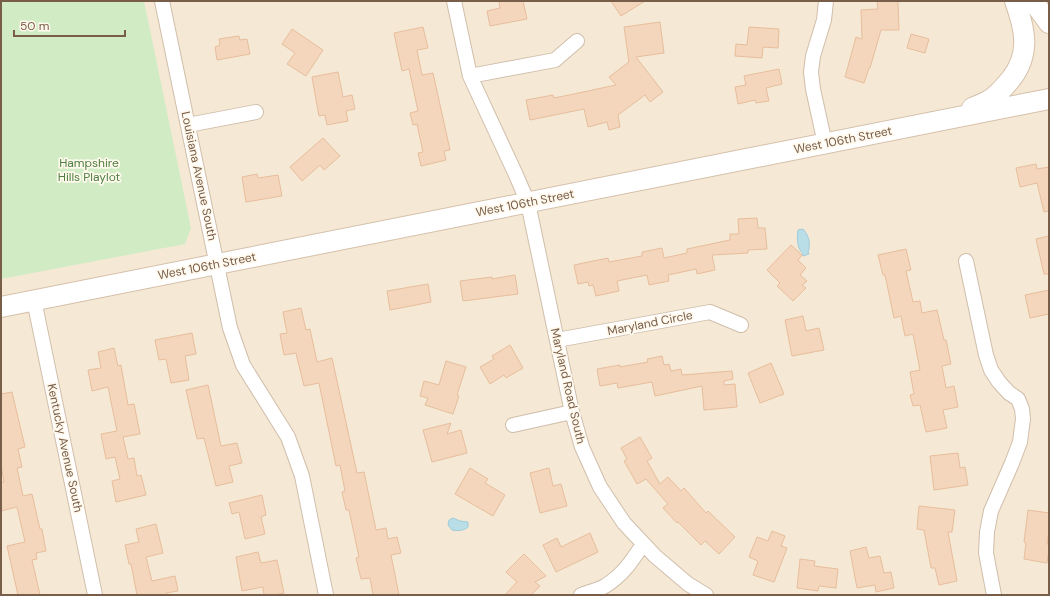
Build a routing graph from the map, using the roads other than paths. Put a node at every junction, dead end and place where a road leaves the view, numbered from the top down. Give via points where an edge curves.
1 (162, 1) edge
2 (454, 1) edge
3 (826, 1) edge
4 (1015, 1) edge
5 (1033, 1) edge
6 (1049, 23) edge
7 (576, 41) dead end
8 (470, 76) junction
9 (1049, 99) edge
10 (256, 112) dead end
11 (953, 118) junction
12 (188, 125) junction
13 (825, 144) junction
14 (528, 203) junction
15 (966, 261) dead end
16 (217, 264) junction
17 (34, 300) junction
18 (1, 307) edge
19 (741, 325) dead end
20 (557, 340) junction
21 (572, 412) junction
22 (513, 425) dead end
23 (643, 544) junction
24 (95, 595) edge
25 (326, 595) edge
26 (581, 595) edge
27 (706, 595) edge
28 (994, 595) edge

1 - 12 street, Louisiana Avenue South
2 - 8 street, Maryland Road South
3 - 13 street via 811,72
4 - 11 street via 1024,33 1022,59 1015,74 994,97
5 - 6 street
7 - 8 street via 555,60
8 - 14 street, Maryland Road South
9 - 11 street, West 106th Street
10 - 12 street
11 - 13 street, West 106th Street
12 - 16 street, Louisiana Avenue South
13 - 14 street, West 106th Street
14 - 16 street, West 106th Street
14 - 20 street, Maryland Road South
15 - 28 street via 991,370 999,382 1018,400 1023,420 1020,442 991,511 987,532 986,553
16 - 17 street, West 106th Street
16 - 25 street, Louisiana Avenue South via 230,328 243,365 288,437 302,476
17 - 18 street, West 106th Street
17 - 24 street, Kentucky Avenue South
19 - 20 street, Maryland Circle via 710,312
20 - 21 street, Maryland Road South
21 - 22 street
21 - 23 street, Maryland Road South via 582,447 600,487 624,523
23 - 26 street via 619,576 604,587
23 - 27 street, Maryland Road South via 688,584

